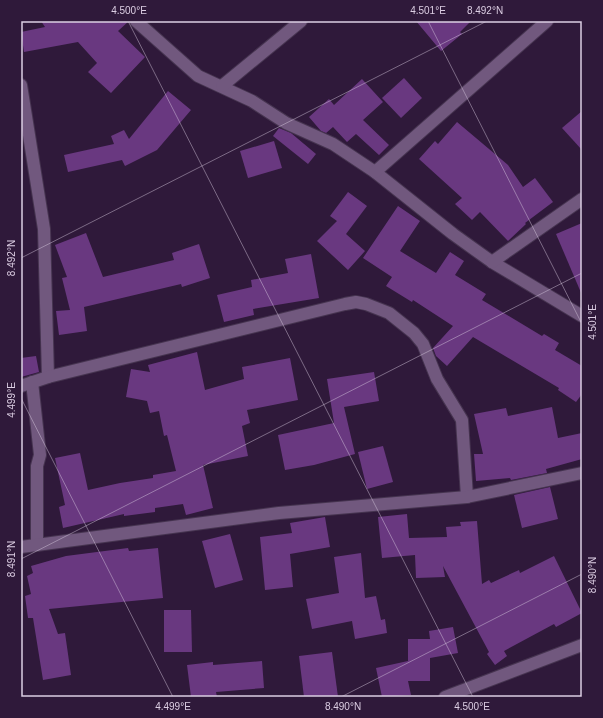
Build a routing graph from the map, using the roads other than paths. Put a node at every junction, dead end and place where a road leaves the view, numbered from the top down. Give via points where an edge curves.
1 (136, 21) edge
2 (301, 21) edge
3 (547, 21) edge
4 (21, 85) edge
5 (222, 86) junction
6 (375, 172) junction
7 (582, 199) edge
8 (492, 262) junction
9 (582, 316) edge
10 (48, 377) junction
11 (26, 384) edge
12 (582, 473) edge
13 (467, 497) junction
14 (37, 545) junction
15 (21, 548) edge
16 (582, 645) edge
17 (446, 697) edge

1 - 5 street via 198,76
2 - 5 street
3 - 6 street
4 - 10 street via 44,229
5 - 6 street via 252,101 286,124 333,144
6 - 8 street
7 - 8 street
8 - 9 street
10 - 11 street
10 - 13 street via 345,304 366,304 388,314 414,333 422,344 437,379 462,420
11 - 14 street via 40,455 37,466
12 - 13 street
13 - 14 street via 279,512
14 - 15 street
16 - 17 street

